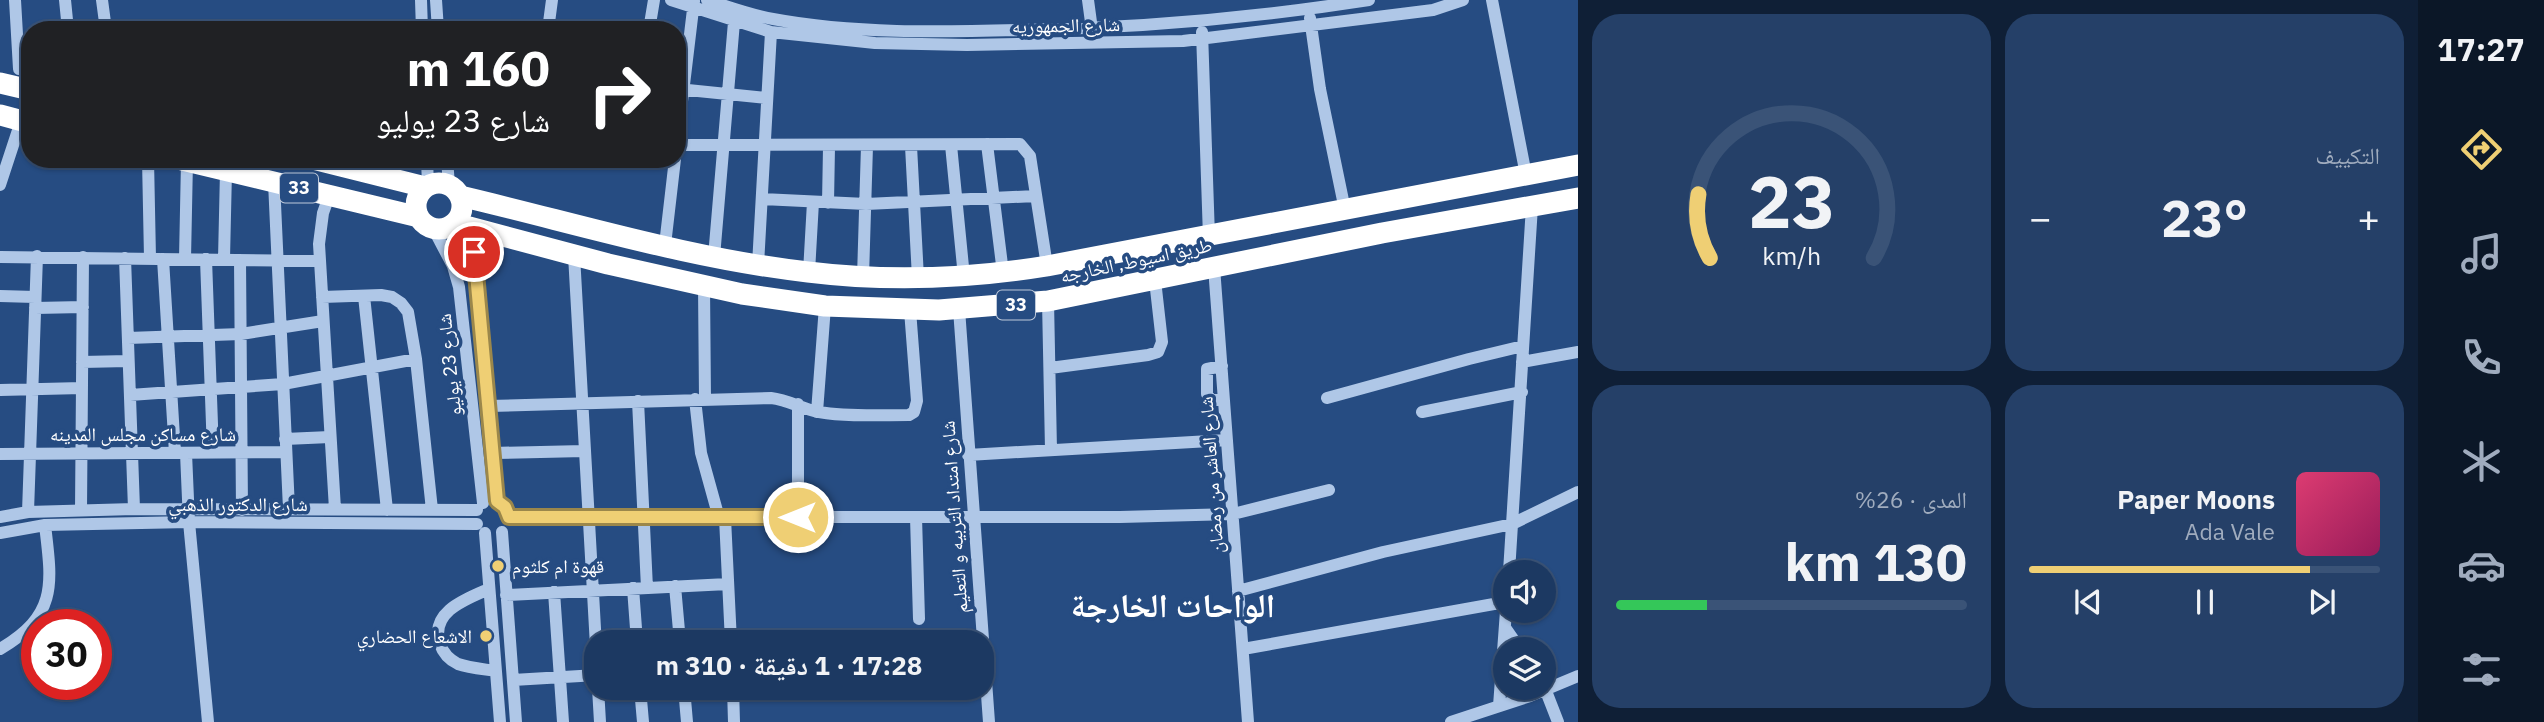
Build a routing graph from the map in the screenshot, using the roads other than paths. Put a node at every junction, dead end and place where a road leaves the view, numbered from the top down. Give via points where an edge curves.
1 (15, 0) edge
2 (65, 0) edge
3 (102, 0) edge
4 (421, 0) edge
5 (436, 0) edge
6 (552, 0) edge
7 (654, 0) edge
8 (671, 0) edge
9 (707, 0) edge
10 (1088, 0) edge
11 (1369, 0) edge
12 (1463, 0) edge
13 (1492, 0) edge
14 (1347, 2) edge
15 (693, 4) edge
16 (1309, 7) junction
17 (67, 21) edge
18 (102, 21) edge
19 (422, 21) edge
20 (437, 21) edge
21 (549, 21) edge
22 (650, 21) edge
23 (1202, 21) junction
24 (734, 22) junction
25 (1311, 26) junction
26 (1093, 29) junction
27 (771, 32) junction
28 (837, 32) junction
29 (968, 32) junction
30 (1202, 39) junction
31 (1094, 44) junction
32 (967, 45) junction
33 (686, 50) edge
34 (19, 69) dead end
35 (0, 83) edge
36 (21, 88) edge
37 (686, 90) edge
38 (728, 94) junction
39 (767, 98) junction
40 (17, 120) edge
41 (686, 144) edge
42 (987, 144) junction
43 (951, 145) junction
44 (723, 146) junction
45 (765, 146) junction
46 (867, 146) junction
47 (911, 146) junction
48 (829, 147) junction
49 (1578, 164) edge
50 (149, 168) edge
51 (183, 168) edge
52 (214, 168) edge
53 (352, 168) edge
54 (431, 168) edge
55 (445, 168) edge
56 (674, 168) edge
57 (226, 171) junction
58 (1526, 175) junction
59 (274, 182) junction
60 (0, 185) edge
61 (440, 188) junction
62 (329, 196) junction
63 (1036, 196) junction
64 (995, 198) junction
65 (1578, 198) edge
66 (762, 199) junction
67 (957, 200) junction
68 (813, 202) junction
69 (828, 203) junction
70 (915, 203) junction
71 (866, 204) junction
72 (1532, 206) junction
73 (1345, 210) junction
74 (439, 224) junction
75 (1209, 237) junction
76 (665, 245) junction
77 (574, 255) junction
78 (37, 256) junction
79 (0, 257) edge
80 (83, 257) junction
81 (714, 257) junction
82 (125, 258) junction
83 (156, 258) junction
84 (185, 259) junction
85 (206, 259) junction
86 (224, 260) junction
87 (240, 260) junction
88 (278, 260) junction
89 (320, 261) junction
90 (758, 265) junction
91 (1047, 267) junction
92 (1214, 267) junction
93 (808, 272) junction
94 (1003, 273) junction
95 (863, 277) junction
96 (964, 277) junction
97 (918, 278) junction
98 (1155, 280) junction
99 (704, 286) junction
100 (0, 296) edge
101 (364, 296) junction
102 (322, 297) junction
103 (1048, 301) junction
104 (35, 303) junction
105 (825, 306) junction
106 (83, 307) junction
107 (959, 309) junction
108 (910, 310) junction
109 (323, 321) junction
110 (280, 329) junction
111 (241, 334) junction
112 (209, 335) junction
113 (168, 337) junction
114 (128, 338) junction
115 (1523, 346) junction
116 (1578, 352) edge
117 (416, 359) junction
118 (128, 361) junction
119 (82, 362) junction
120 (1522, 362) junction
121 (371, 368) junction
122 (1050, 368) junction
123 (327, 376) junction
124 (283, 384) junction
125 (82, 388) junction
126 (241, 388) junction
127 (32, 389) junction
128 (0, 390) edge
129 (211, 390) junction
130 (1522, 392) junction
131 (172, 393) junction
132 (130, 395) junction
133 (1327, 398) dead end
134 (700, 399) junction
135 (638, 401) junction
136 (581, 403) junction
137 (797, 404) junction
138 (489, 406) junction
139 (817, 412) junction
140 (1422, 412) dead end
141 (330, 437) junction
142 (1227, 440) junction
143 (286, 445) junction
144 (1051, 450) junction
145 (584, 451) junction
146 (213, 452) junction
147 (241, 452) junction
148 (81, 453) junction
149 (132, 453) junction
150 (181, 453) junction
151 (493, 453) junction
152 (0, 454) edge
153 (30, 454) junction
154 (968, 455) junction
155 (1329, 490) dead end
156 (1578, 492) edge
157 (497, 501) junction
158 (480, 507) junction
159 (134, 509) junction
160 (289, 509) junction
161 (335, 509) junction
162 (81, 510) junction
163 (242, 510) junction
164 (387, 510) junction
165 (432, 510) junction
166 (28, 512) junction
167 (1233, 514) junction
168 (188, 516) junction
169 (0, 517) edge
170 (509, 517) junction
171 (588, 517) junction
172 (798, 517) junction
173 (916, 517) junction
174 (974, 517) junction
175 (644, 518) junction
176 (722, 518) junction
177 (1513, 524) junction
178 (45, 525) junction
179 (481, 528) junction
180 (502, 532) junction
181 (0, 533) edge
182 (1510, 560) edge
183 (728, 584) junction
184 (675, 586) junction
185 (640, 588) junction
186 (489, 589) junction
187 (592, 590) junction
188 (1238, 591) junction
189 (554, 592) junction
190 (506, 595) junction
191 (1493, 604) edge
192 (919, 619) dead end
193 (1506, 623) edge
194 (1506, 629) junction
195 (595, 630) edge
196 (638, 630) edge
197 (679, 630) edge
198 (730, 630) edge
199 (1512, 637) edge
200 (0, 649) edge
201 (1243, 649) junction
202 (496, 671) junction
203 (584, 676) edge
204 (1578, 676) edge
205 (560, 677) junction
206 (513, 680) junction
207 (1556, 684) edge
208 (599, 700) edge
209 (641, 700) edge
210 (685, 700) edge
211 (733, 700) edge
212 (1514, 700) edge
213 (1550, 700) edge
214 (1499, 706) junction
215 (208, 722) edge
216 (500, 722) edge
217 (516, 722) edge
218 (563, 722) edge
219 (600, 722) edge
220 (643, 722) edge
221 (687, 722) edge
222 (734, 722) edge
223 (989, 722) edge
224 (1248, 722) edge
225 (1451, 722) edge
226 (1558, 722) edge

1 - 34 street
2 - 17 street
3 - 18 street
4 - 19 street
5 - 20 street
6 - 21 street
7 - 22 street
8 - 15 street, شارع الجمهوريه
9 - 28 street, شارع الجمهوريه
10 - 26 street
11 - 14 street, شارع الجمهوريه
12 - 25 street, شارع الجمهوريه via 1433,10
13 - 58 street
14 - 16 street, شارع الجمهوريه
15 - 24 street, شارع الجمهوريه
15 - 33 street
16 - 23 street, شارع الجمهوريه
16 - 25 street
23 - 26 street, شارع الجمهوريه
23 - 30 street
24 - 27 street, شارع الجمهوريه
24 - 38 street
25 - 30 street, شارع الجمهوريه
25 - 73 street
26 - 29 street, شارع الجمهوريه
26 - 31 street
27 - 28 street, شارع الجمهوريه
27 - 39 street
28 - 29 street, شارع الجمهوريه
28 - 32 street, شارع الجمهوريه via 899,44
29 - 32 street
30 - 31 street, شارع الجمهوريه
30 - 75 street
31 - 32 street, شارع الجمهوريه
35 - 36 highway
37 - 38 street
38 - 39 street
38 - 44 street
39 - 45 street
40 - 60 street
41 - 44 street
42 - 43 street
42 - 63 street via 1013,143 1026,149
42 - 64 street
43 - 47 street
43 - 67 street
44 - 45 street
44 - 81 street
45 - 48 street
45 - 66 street
46 - 47 street
46 - 48 street
46 - 71 street
47 - 70 street
48 - 69 street
49 - 58 highway, طريق اسيوط, الخارجه / 33
50 - 83 street
51 - 84 street
52 - 57 highway, طريق اسيوط, الخارجه / 33
53 - 61 highway, طريق اسيوط, الخارجه / 33
54 - 61 street
55 - 61 street
56 - 76 street
57 - 59 highway, طريق اسيوط, الخارجه / 33
57 - 86 street
58 - 73 highway, طريق اسيوط, الخارجه / 33
59 - 62 highway, طريق اسيوط, الخارجه / 33
59 - 88 street
61 - 74 highway via 462,211
61 - 74 highway via 417,198 416,204
61 - 76 highway, طريق اسيوط, الخارجه / 33
62 - 74 highway, طريق اسيوط, الخارجه / 33
62 - 89 street via 320,229
63 - 64 street
63 - 91 street
64 - 67 street
64 - 94 street
65 - 72 highway, طريق اسيوط, الخارجه / 33
66 - 68 street
66 - 90 street
67 - 70 street
67 - 96 street
68 - 69 street
68 - 93 street
69 - 71 street
70 - 71 street
70 - 97 street
71 - 95 street
72 - 92 highway, طريق اسيوط, الخارجه / 33
72 - 115 street
73 - 75 highway, طريق اسيوط, الخارجه / 33
74 - 77 highway, طريق اسيوط, الخارجه / 33
74 - 138 street, شارع 23 يوليو via 462,231 474,252
74 - 158 street, شارع 23 يوليو via 459,287
75 - 91 highway, طريق اسيوط, الخارجه / 33
76 - 81 highway, طريق اسيوط, الخارجه / 33
77 - 99 highway, طريق اسيوط, الخارجه / 33
77 - 136 street
78 - 79 street
78 - 80 street
78 - 104 street
80 - 82 street
80 - 106 street
81 - 90 highway, طريق اسيوط, الخارجه / 33
82 - 83 street
82 - 114 street
83 - 84 street
83 - 113 street
84 - 85 street
85 - 86 street
85 - 112 street
86 - 87 street
87 - 88 street
87 - 111 street
88 - 89 street
88 - 110 street
89 - 102 street
90 - 93 highway, طريق اسيوط, الخارجه / 33
91 - 94 highway, طريق اسيوط, الخارجه / 33
92 - 98 highway, طريق اسيوط, الخارجه / 33
92 - 142 street, شارع العاشر من رمضان
93 - 95 highway, طريق اسيوط, الخارجه / 33
94 - 96 highway, طريق اسيوط, الخارجه / 33
95 - 97 highway, طريق اسيوط, الخارجه / 33
96 - 97 highway, طريق اسيوط, الخارجه / 33
98 - 103 highway, طريق اسيوط, الخارجه / 33
98 - 122 street via 1162,342 1158,352
99 - 105 highway, طريق اسيوط, الخارجه / 33
99 - 134 street
100 - 104 street
101 - 102 street
101 - 117 street via 382,295 401,303 411,322
101 - 121 street
102 - 109 street
103 - 107 highway, طريق اسيوط, الخارجه / 33
103 - 122 street
104 - 106 street
104 - 127 street
105 - 108 highway, طريق اسيوط, الخارجه / 33
105 - 139 street
106 - 119 street
107 - 108 highway, طريق اسيوط, الخارجه / 33
107 - 154 street, شارع امتداد التربيه و التعليم
108 - 139 street via 914,412
109 - 110 street
109 - 123 street
110 - 111 street
110 - 124 street
111 - 112 street
111 - 126 street
112 - 113 street
112 - 129 street
113 - 114 street
113 - 131 street
114 - 118 street
115 - 120 street
115 - 133 street
116 - 120 street
117 - 121 street
117 - 165 street
118 - 119 street
118 - 132 street
119 - 125 street
120 - 130 street
121 - 123 street
121 - 164 street
122 - 144 street
123 - 124 street
123 - 141 street
124 - 126 street
124 - 143 street
125 - 127 street
125 - 148 street
126 - 129 street
126 - 147 street
127 - 128 street
127 - 153 street
129 - 131 street
129 - 146 street
130 - 140 street
130 - 177 street
131 - 132 street
131 - 150 street
132 - 149 street
134 - 135 street
134 - 137 street via 771,398
134 - 176 street via 702,453
135 - 136 street
135 - 175 street
136 - 138 street
136 - 145 street
137 - 139 street
137 - 172 street
138 - 151 street, شارع 23 يوليو
141 - 143 street, شارع مساكن مجلس المدينه
141 - 161 street
142 - 144 street
142 - 167 street, شارع العاشر من رمضان
143 - 147 street, شارع مساكن مجلس المدينه
143 - 160 street
144 - 154 street
145 - 151 street
145 - 171 street
146 - 147 street, شارع مساكن مجلس المدينه
146 - 150 street, شارع مساكن مجلس المدينه
147 - 163 street
148 - 149 street, شارع مساكن مجلس المدينه
148 - 153 street, شارع مساكن مجلس المدينه
148 - 162 street
149 - 150 street, شارع مساكن مجلس المدينه
149 - 159 street
150 - 168 street
151 - 157 street, شارع 23 يوليو
152 - 153 street, شارع مساكن مجلس المدينه
153 - 166 street
154 - 174 street, شارع امتداد التربيه و التعليم
155 - 167 street
156 - 177 street
157 - 158 street
157 - 170 street
158 - 165 street, شارع الدكتور الذهبي
158 - 179 street
159 - 162 street, شارع الدكتور الذهبي
159 - 168 street, شارع الدكتور الذهبي
160 - 161 street, شارع الدكتور الذهبي
160 - 163 street, شارع الدكتور الذهبي
161 - 164 street, شارع الدكتور الذهبي
162 - 166 street, شارع الدكتور الذهبي
163 - 168 street, شارع الدكتور الذهبي
164 - 165 street, شارع الدكتور الذهبي
166 - 169 street, شارع الدكتور الذهبي
167 - 174 street
167 - 188 street, شارع العاشر من رمضان
168 - 178 street, شارع الدكتور الذهبي
168 - 179 street, شارع الدكتور الذهبي
168 - 215 street
170 - 171 street
170 - 180 street
171 - 175 street
171 - 187 street
172 - 173 street
172 - 176 street
173 - 174 street
173 - 192 street
174 - 223 street, شارع امتداد التربيه و التعليم
175 - 176 street
175 - 185 street
176 - 183 street
177 - 182 street
177 - 188 street via 1383,552
178 - 181 street, شارع الدكتور الذهبي
178 - 200 street via 50,568 46,606 16,639
179 - 180 street
179 - 186 street
180 - 190 street
183 - 184 street
183 - 198 street
184 - 185 street
184 - 197 street
185 - 187 street
185 - 196 street
186 - 202 street
186 - 202 street via 451,607 438,636 440,647 455,663
187 - 189 street
187 - 195 street
188 - 201 street, شارع العاشر من رمضان
189 - 190 street
189 - 205 street
190 - 206 street
191 - 201 street
193 - 194 street
194 - 199 street
194 - 214 street
201 - 224 street, شارع العاشر من رمضان
202 - 216 street
203 - 205 street
204 - 207 street
205 - 206 street
205 - 218 street
206 - 217 street
208 - 219 street
209 - 220 street
210 - 221 street
211 - 222 street
212 - 214 street
213 - 226 street
214 - 225 street

